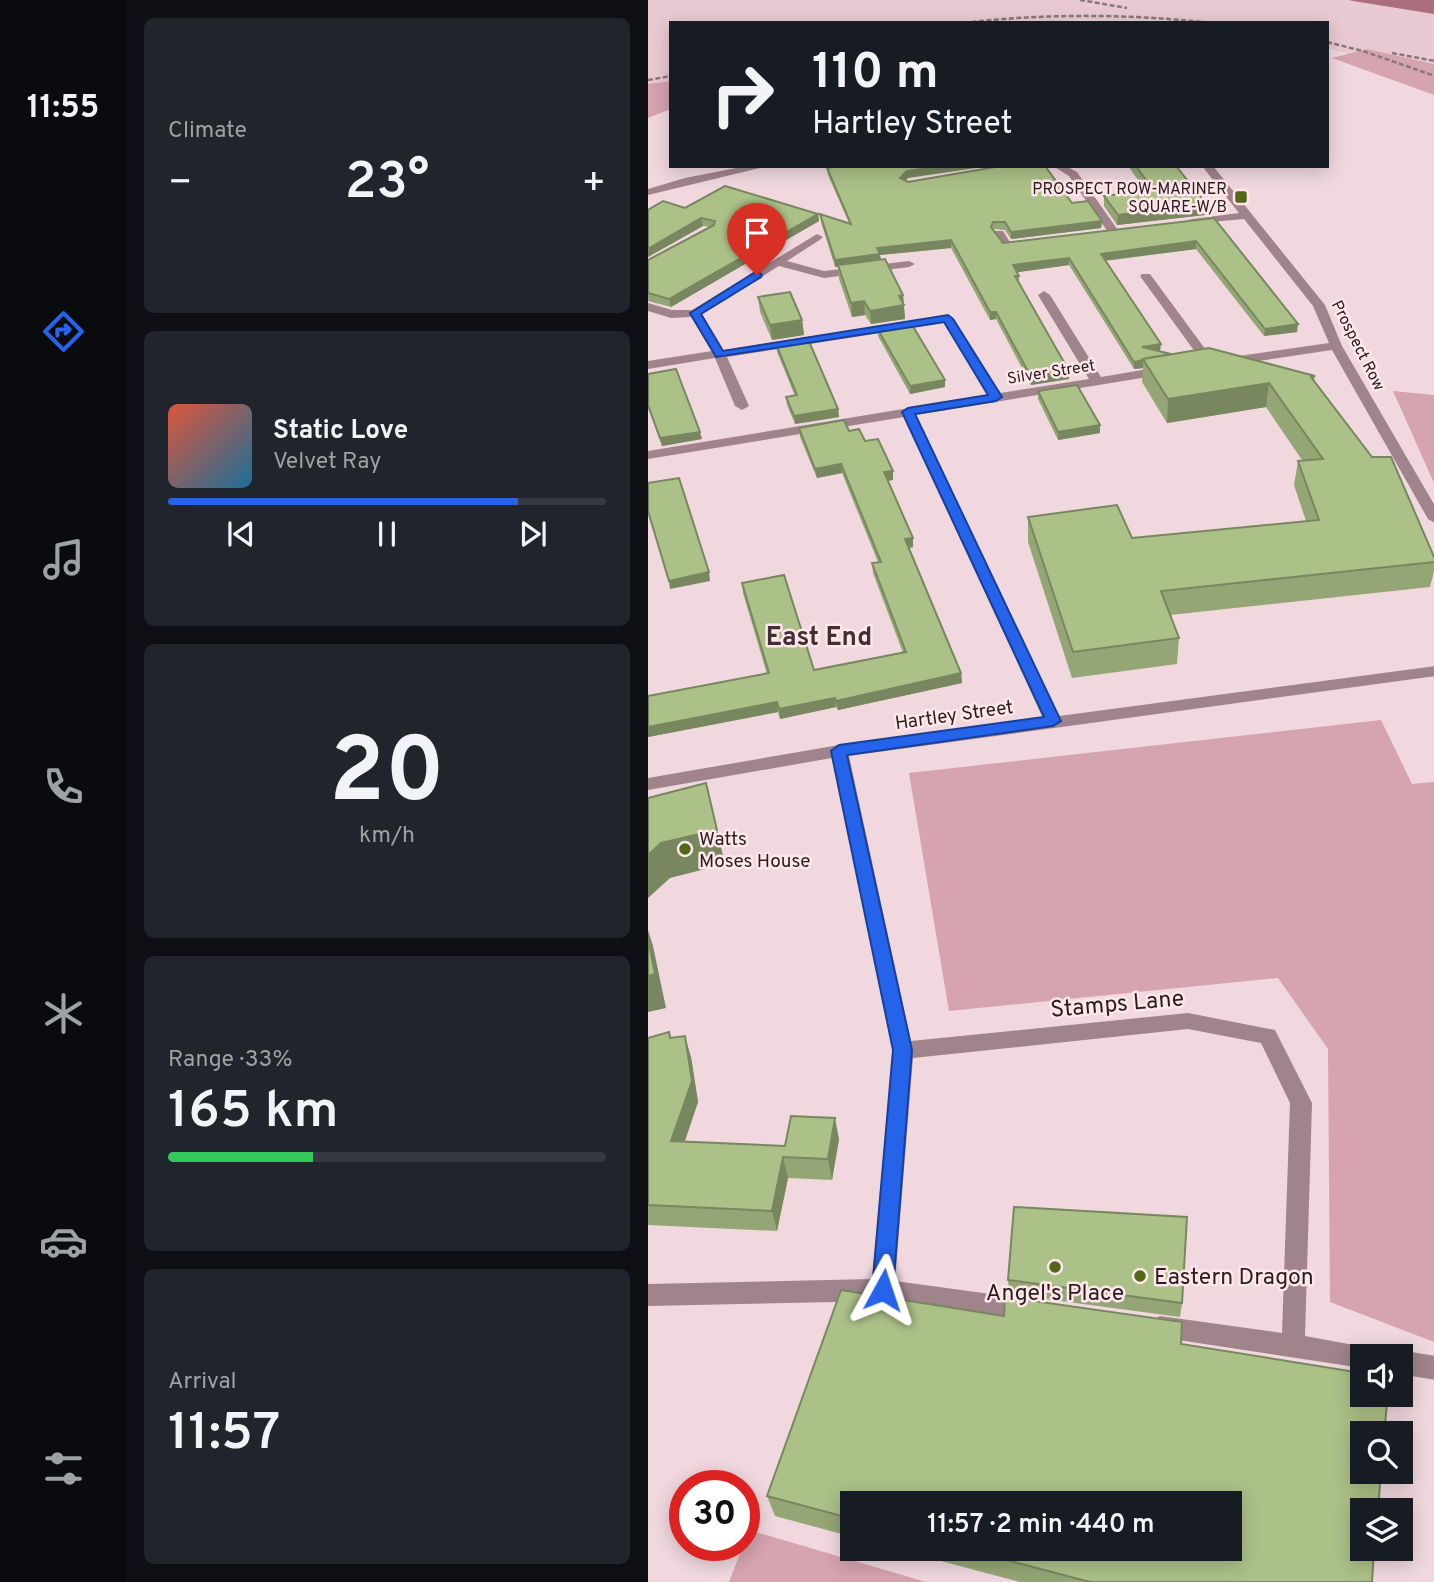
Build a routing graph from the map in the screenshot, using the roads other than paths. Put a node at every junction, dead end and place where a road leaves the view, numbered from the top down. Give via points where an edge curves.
1 (752, 168) edge
2 (1062, 168) edge
3 (1209, 168) edge
4 (648, 192) edge
5 (1246, 215) junction
6 (1180, 224) edge
7 (1127, 231) edge
8 (999, 233) edge
9 (1114, 233) junction
10 (1100, 235) edge
11 (817, 237) dead end
12 (1034, 243) edge
13 (778, 262) junction
14 (909, 264) dead end
15 (1146, 276) dead end
16 (1044, 295) dead end
17 (648, 307) edge
18 (695, 313) junction
19 (1336, 346) junction
20 (720, 355) junction
21 (648, 365) edge
22 (1197, 366) junction
23 (1097, 381) junction
24 (996, 397) junction
25 (742, 406) dead end
26 (908, 412) junction
27 (648, 455) edge
28 (1434, 519) edge
29 (1434, 671) edge
30 (1053, 721) junction
31 (839, 751) junction
32 (648, 784) edge
33 (903, 1050) junction
34 (883, 1290) junction
35 (648, 1295) edge
36 (1046, 1312) edge
37 (1138, 1325) edge
38 (1293, 1347) junction
39 (1350, 1354) edge
40 (1413, 1364) edge
41 (1434, 1368) edge

1 - 4 street
2 - 9 street via 1073,174
3 - 5 street, Prospect Row
5 - 6 street
5 - 19 street, Prospect Row via 1319,304
7 - 9 street
8 - 12 street via 1007,246
9 - 10 street
11 - 13 street
13 - 14 street via 824,275
13 - 18 street
15 - 22 street
16 - 23 street
17 - 18 street via 671,314
18 - 20 street
19 - 22 street, Silver Street
19 - 28 street, Prospect Row
20 - 21 street
20 - 24 street via 948,319
20 - 25 street
22 - 23 street, Silver Street
23 - 24 street, Silver Street
24 - 26 street, Silver Street
26 - 27 street, Silver Street
26 - 30 street
29 - 30 street, Hartley Street
30 - 31 street, Hartley Street
31 - 32 street, Hartley Street
31 - 33 street
33 - 34 street
33 - 38 street, Stamps Lane via 1188,1021 1269,1036 1301,1103
34 - 35 street
34 - 36 street
37 - 38 street
38 - 39 street
40 - 41 street

